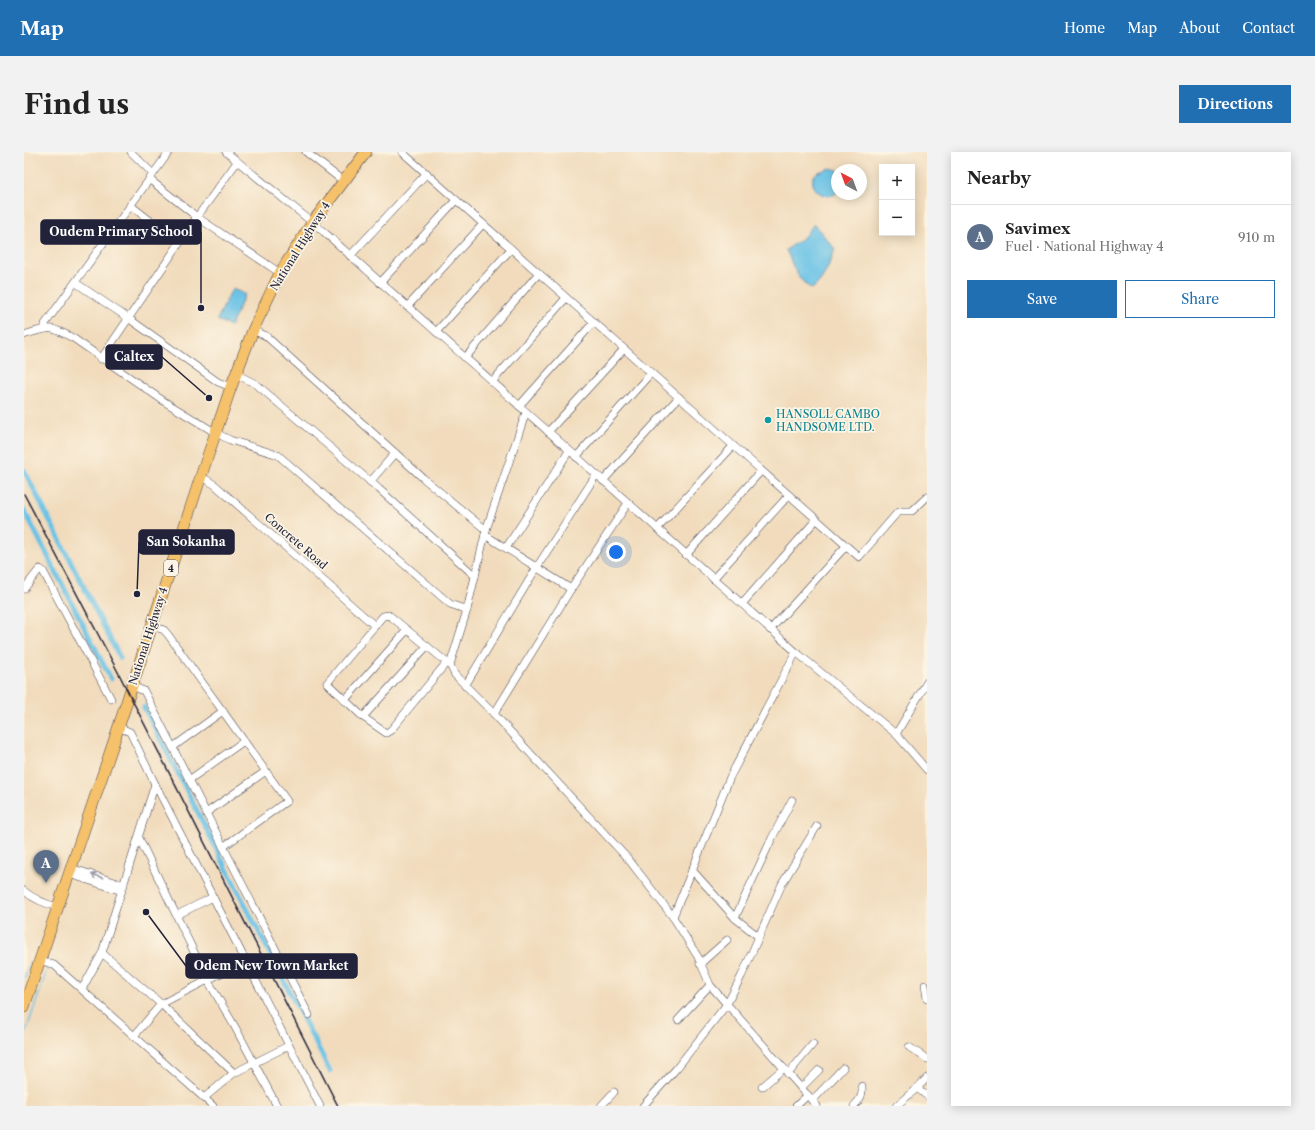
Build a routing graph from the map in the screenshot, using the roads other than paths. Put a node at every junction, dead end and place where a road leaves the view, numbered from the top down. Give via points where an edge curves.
1 (131, 152) edge
2 (169, 152) edge
3 (226, 152) edge
4 (306, 152) edge
5 (366, 152) edge
6 (402, 152) edge
7 (237, 162) junction
8 (427, 173) junction
9 (151, 177) junction
10 (343, 181) junction
11 (456, 200) junction
12 (130, 205) junction
13 (197, 217) junction
14 (312, 223) junction
15 (483, 224) junction
16 (179, 243) junction
17 (511, 249) junction
18 (350, 256) junction
19 (280, 273) junction
20 (539, 273) junction
21 (76, 283) junction
22 (380, 283) junction
23 (566, 298) junction
24 (407, 307) junction
25 (128, 318) junction
26 (594, 322) junction
27 (45, 329) junction
28 (253, 330) junction
29 (436, 332) junction
30 (24, 335) edge
31 (624, 349) junction
32 (465, 358) junction
33 (101, 359) junction
34 (651, 373) junction
35 (236, 374) junction
36 (492, 382) junction
37 (231, 387) junction
38 (678, 397) junction
39 (519, 406) junction
40 (526, 412) junction
41 (548, 432) junction
42 (216, 433) junction
43 (733, 446) junction
44 (570, 451) junction
45 (395, 453) junction
46 (576, 457) junction
47 (761, 471) junction
48 (596, 475) junction
49 (201, 476) junction
50 (603, 481) junction
51 (370, 482) junction
52 (789, 495) junction
53 (927, 497) edge
54 (628, 503) junction
55 (816, 520) junction
56 (657, 529) junction
57 (486, 533) junction
58 (846, 546) junction
59 (506, 548) junction
60 (686, 555) junction
61 (537, 567) junction
62 (475, 576) junction
63 (713, 579) junction
64 (24, 589) edge
65 (572, 589) junction
66 (742, 604) junction
67 (466, 610) junction
68 (152, 626) junction
69 (375, 626) junction
70 (407, 630) junction
71 (770, 630) junction
72 (427, 646) junction
73 (796, 652) junction
74 (449, 664) junction
75 (927, 682) edge
76 (132, 686) junction
77 (465, 686) junction
78 (111, 699) dead end
79 (344, 700) junction
80 (224, 712) junction
81 (494, 714) junction
82 (363, 717) junction
83 (118, 727) junction
84 (896, 734) junction
85 (244, 741) junction
86 (173, 747) junction
87 (927, 770) edge
88 (266, 771) junction
89 (189, 780) junction
90 (155, 784) junction
91 (792, 800) dead end
92 (206, 813) junction
93 (817, 826) dead end
94 (139, 838) junction
95 (224, 847) junction
96 (692, 870) junction
97 (70, 871) junction
98 (123, 888) junction
99 (24, 891) edge
100 (213, 897) junction
101 (58, 907) junction
102 (177, 916) junction
103 (673, 917) junction
104 (735, 918) junction
105 (759, 937) junction
106 (727, 940) dead end
107 (102, 953) junction
108 (40, 960) junction
109 (245, 961) junction
110 (700, 964) junction
111 (207, 979) junction
112 (710, 985) junction
113 (925, 985) dead end
114 (82, 989) junction
115 (927, 999) edge
116 (161, 1004) junction
117 (727, 1004) junction
118 (24, 1007) edge
119 (309, 1015) dead end
120 (678, 1020) dead end
121 (134, 1036) junction
122 (813, 1044) dead end
123 (288, 1046) junction
124 (909, 1047) dead end
125 (927, 1059) edge
126 (255, 1063) junction
127 (843, 1068) dead end
128 (819, 1070) dead end
129 (786, 1071) junction
130 (234, 1073) junction
131 (927, 1078) edge
132 (862, 1086) dead end
133 (762, 1087) dead end
134 (801, 1088) junction
135 (917, 1088) junction
136 (614, 1092) dead end
137 (927, 1096) edge
138 (204, 1098) junction
139 (812, 1101) edge
140 (213, 1106) edge
141 (278, 1106) edge
142 (320, 1106) edge
143 (601, 1106) edge
144 (642, 1106) edge
145 (796, 1106) edge
146 (854, 1106) edge
147 (896, 1106) edge

1 - 9 street
2 - 9 street
3 - 7 street
4 - 10 street
5 - 10 highway, National Highway 4 / 4
6 - 8 street
7 - 13 street
7 - 14 street
8 - 11 street
8 - 18 street
9 - 12 street
9 - 13 street
10 - 14 highway, National Highway 4 / 4
11 - 15 street
11 - 22 street
12 - 16 street
12 - 21 street
13 - 16 street
13 - 19 street
14 - 18 street
14 - 19 highway, National Highway 4 / 4
15 - 17 street
15 - 24 street
16 - 25 street
17 - 20 street
17 - 29 street
18 - 22 street
19 - 28 highway, National Highway 4 / 4
20 - 23 street
20 - 32 street
21 - 25 street
21 - 27 street via 45,324
22 - 24 street
23 - 26 street
23 - 36 street
24 - 29 street
25 - 33 street
25 - 37 street via 218,382
26 - 31 street
26 - 39 street
27 - 30 street
27 - 33 street via 52,328 62,332
28 - 35 highway, National Highway 4 / 4
28 - 45 street via 266,336
29 - 32 street
31 - 34 street
31 - 41 street
32 - 36 street
33 - 42 street
34 - 38 street
34 - 46 street
35 - 37 highway, National Highway 4 / 4
35 - 51 street via 256,384
36 - 39 street
37 - 42 highway, National Highway 4 / 4
38 - 43 street
38 - 50 street
39 - 40 street
40 - 41 street
40 - 57 street
41 - 44 street
42 - 49 highway, National Highway 4 / 4
42 - 67 street via 278,455 450,604
43 - 47 street
43 - 56 street
44 - 46 street
44 - 59 street
45 - 51 street
45 - 57 street
46 - 48 street
47 - 52 street
47 - 60 street
48 - 50 street
48 - 61 street
49 - 68 highway, National Highway 4 / 4
49 - 69 street, Concrete Road via 215,485
50 - 54 street
51 - 62 street
52 - 55 street
52 - 63 street
53 - 58 street via 912,511 902,511 894,516 859,558
54 - 56 street
54 - 65 street
55 - 58 street
55 - 66 street
56 - 60 street
57 - 59 street
57 - 62 street
58 - 71 street
59 - 61 street
60 - 63 street
61 - 65 street
61 - 77 street
62 - 67 street
63 - 66 street
64 - 78 street via 40,569 43,571
65 - 81 street
66 - 71 street
67 - 74 street
68 - 76 highway, National Highway 4 / 4
68 - 80 street via 164,630
69 - 70 street via 383,616 389,615
69 - 79 street via 327,682
70 - 72 street
70 - 79 street
71 - 73 street
72 - 74 street
72 - 82 street
73 - 84 street
73 - 96 street via 730,777
74 - 77 street
74 - 82 street via 388,732 382,731
75 - 84 street
76 - 83 highway, National Highway 4 / 4
76 - 86 street via 144,691
77 - 81 street
79 - 82 street
80 - 85 street
80 - 86 street
81 - 103 street via 629,860
83 - 90 street via 130,732
83 - 97 highway, National Highway 4 / 4
84 - 87 street
85 - 88 street
85 - 89 street
86 - 89 street
88 - 92 street
88 - 95 street via 287,801
89 - 92 street
90 - 94 street
90 - 100 street
91 - 104 street
92 - 95 street
93 - 105 street via 782,884
94 - 98 street
94 - 102 street
95 - 119 street
96 - 103 street
96 - 104 street
97 - 98 street
97 - 101 highway, National Highway 4 / 4
98 - 107 street
99 - 101 street via 43,903
100 - 102 street
100 - 109 street
101 - 108 highway, National Highway 4 / 4
102 - 111 street
103 - 110 street
104 - 105 street
105 - 117 street
106 - 110 street
107 - 114 street
107 - 116 street
108 - 114 street via 54,965
108 - 118 highway, National Highway 4 / 4
109 - 111 street
109 - 123 street
110 - 112 street
111 - 116 street
111 - 126 street
112 - 117 street
112 - 120 street
113 - 115 street
114 - 121 street
116 - 121 street
116 - 130 street
117 - 129 street
117 - 144 street via 676,1069
121 - 138 street
122 - 129 street
123 - 126 street
123 - 142 street
124 - 125 street
126 - 130 street
126 - 141 street
127 - 139 street
128 - 134 street
129 - 133 street
129 - 134 street
130 - 138 street
131 - 135 street
132 - 146 street via 862,1094
134 - 139 street
135 - 137 street
135 - 147 street
136 - 143 street
138 - 140 street
139 - 145 street

